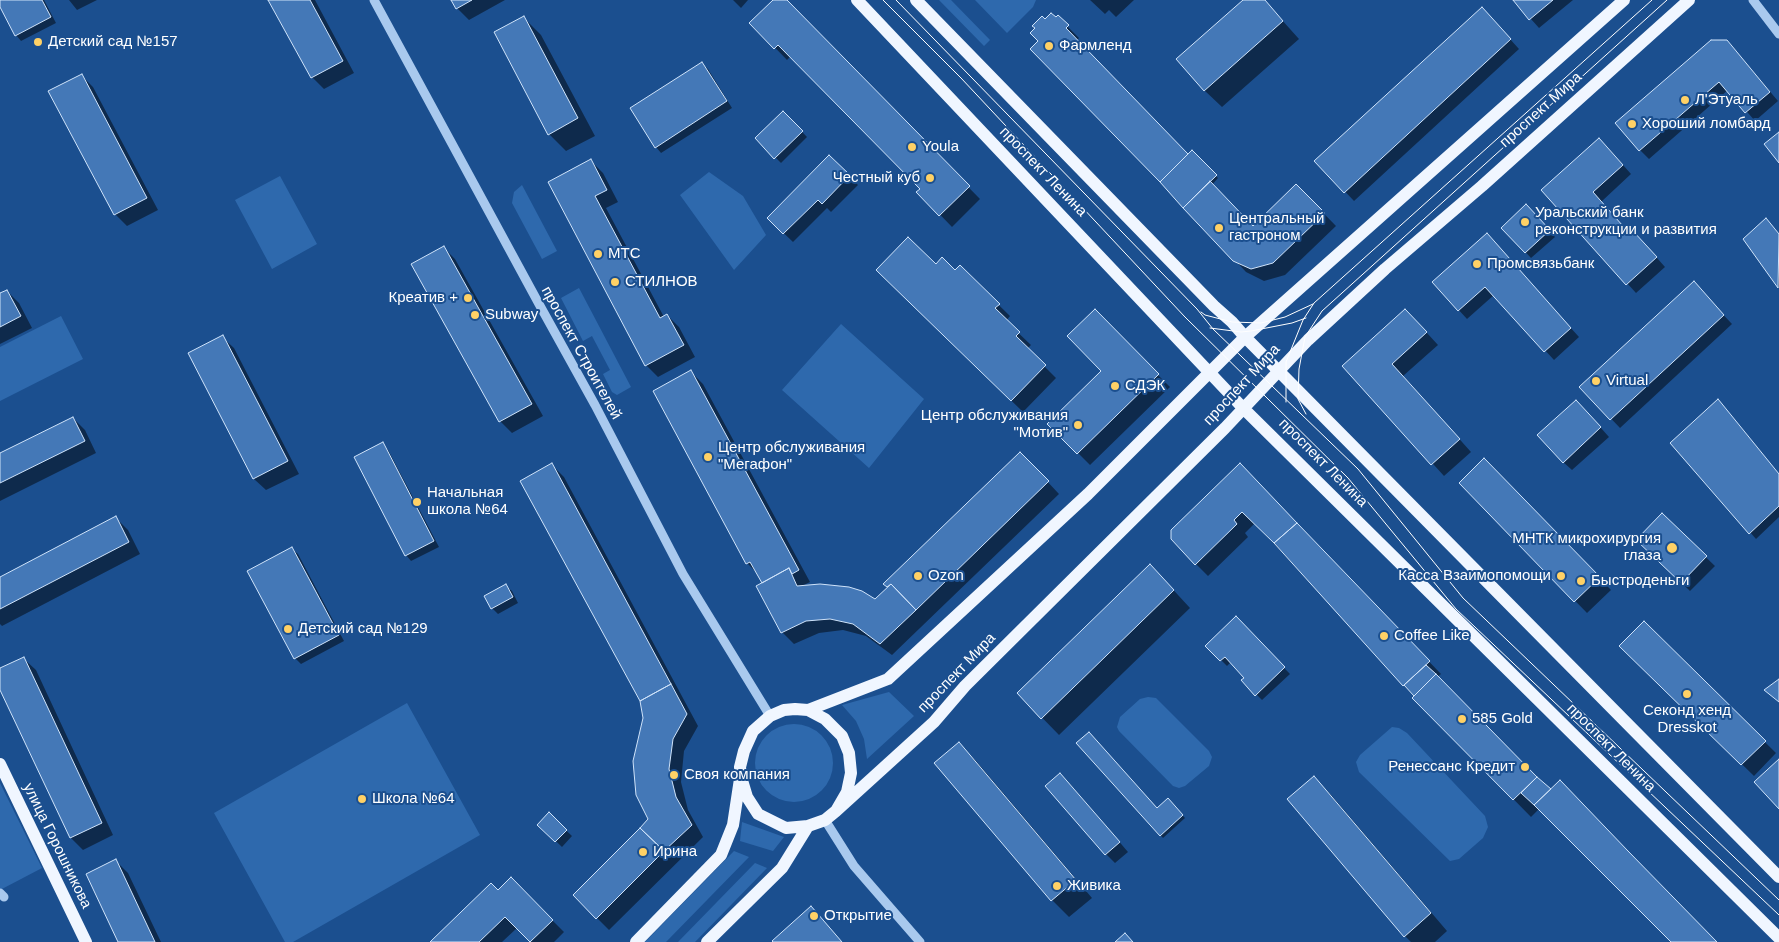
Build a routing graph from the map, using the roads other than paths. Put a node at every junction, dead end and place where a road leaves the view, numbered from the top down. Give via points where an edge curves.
1 (374, 0) edge
2 (857, 0) edge
3 (916, 0) edge
4 (1624, 0) edge
5 (1689, 0) edge
6 (1753, 0) edge
7 (1779, 34) edge
8 (1245, 337) junction
9 (1278, 370) junction
10 (1210, 373) junction
11 (1244, 409) junction
12 (808, 710) junction
13 (770, 716) junction
14 (0, 764) edge
15 (741, 777) junction
16 (836, 811) junction
17 (825, 820) junction
18 (808, 826) junction
19 (1779, 877) edge
20 (1779, 938) edge
21 (86, 942) edge
22 (636, 942) edge
23 (707, 942) edge
24 (920, 942) edge

1 - 13 street, проспект Строителей via 595,404 683,574
2 - 10 main road, проспект Ленина
3 - 8 main road, проспект Ленина
4 - 8 main road, проспект Мира
5 - 9 main road, проспект Мира via 1385,269
6 - 7 street
8 - 9 main road, проспект Ленина
8 - 10 main road, проспект Мира
9 - 11 main road, проспект Мира
9 - 19 main road, проспект Ленина
10 - 11 main road, проспект Ленина
10 - 12 main road, проспект Мира via 1088,494 888,679
11 - 16 main road, проспект Мира via 965,686 934,722
11 - 20 main road, проспект Ленина
12 - 13 main road via 784,710
12 - 16 main road via 825,719 842,736 849,753 852,773 847,792
13 - 15 main road via 753,732 744,751
14 - 21 main road, улица Горошникова
15 - 18 main road via 758,814 786,828
15 - 22 main road via 733,824 721,855
16 - 17 main road
17 - 18 main road
17 - 24 street via 854,866
18 - 23 main road via 782,868

